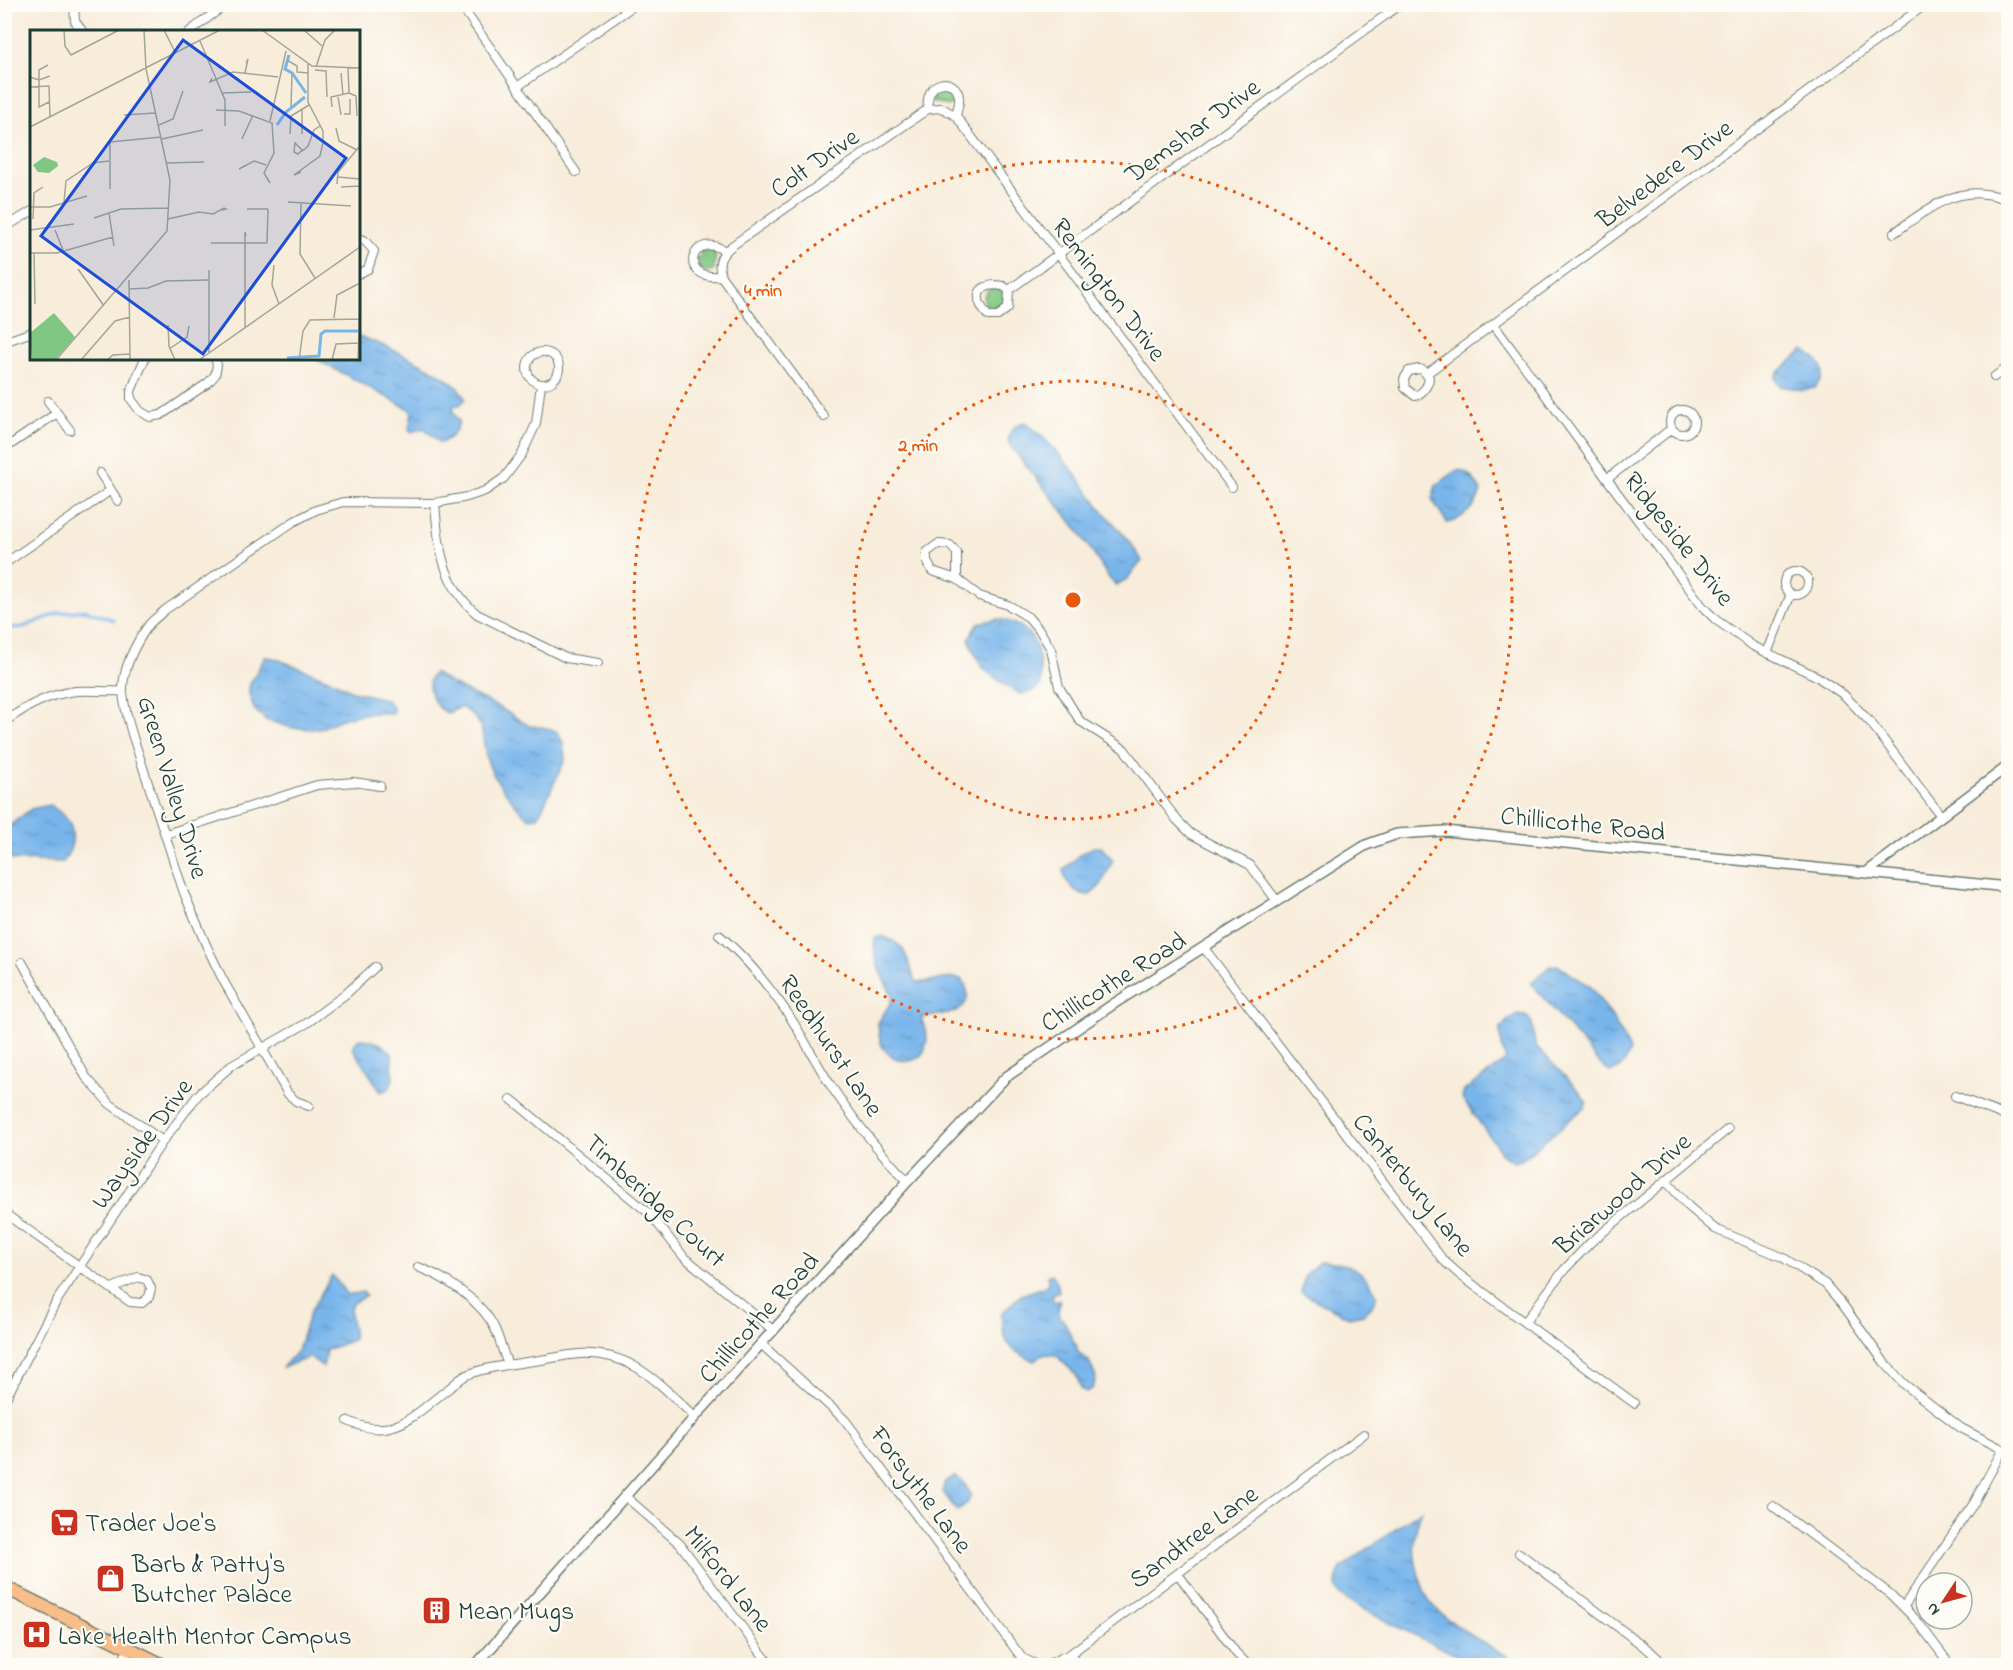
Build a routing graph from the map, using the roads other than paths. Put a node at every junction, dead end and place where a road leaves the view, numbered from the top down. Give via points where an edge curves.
1 (74, 4) edge
2 (460, 4) edge
3 (636, 4) edge
4 (1401, 4) edge
5 (1926, 4) edge
6 (221, 8) dead end
7 (82, 30) edge
8 (192, 30) edge
9 (518, 87) junction
10 (928, 109) junction
11 (956, 116) junction
12 (576, 172) dead end
13 (2008, 200) edge
14 (30, 212) edge
15 (4, 228) edge
16 (1894, 233) dead end
17 (360, 239) edge
18 (725, 251) junction
19 (1058, 254) junction
20 (360, 273) edge
21 (720, 276) junction
22 (1009, 290) junction
23 (1494, 325) junction
24 (30, 333) edge
25 (4, 342) edge
26 (144, 360) edge
27 (216, 360) edge
28 (2008, 367) edge
29 (1426, 374) dead end
30 (1994, 377) dead end
31 (540, 384) junction
32 (48, 401) dead end
33 (57, 413) junction
34 (824, 417) dead end
35 (1671, 429) dead end
36 (69, 430) dead end
37 (4, 449) edge
38 (100, 473) dead end
39 (1606, 479) junction
40 (1232, 487) dead end
41 (111, 490) junction
42 (118, 501) dead end
43 (435, 503) junction
44 (4, 564) edge
45 (957, 579) junction
46 (1791, 594) dead end
47 (1767, 652) junction
48 (598, 663) dead end
49 (123, 691) junction
50 (4, 722) edge
51 (2008, 765) edge
52 (380, 786) dead end
53 (1941, 816) junction
54 (166, 834) junction
55 (1867, 872) junction
56 (2008, 887) edge
57 (1277, 901) junction
58 (719, 935) dead end
59 (1204, 948) junction
60 (22, 962) dead end
61 (375, 967) dead end
62 (263, 1049) junction
63 (1955, 1096) dead end
64 (511, 1099) dead end
65 (309, 1106) dead end
66 (2008, 1117) edge
67 (1728, 1129) dead end
68 (163, 1141) junction
69 (1666, 1180) junction
70 (908, 1181) junction
71 (4, 1213) edge
72 (80, 1266) junction
73 (418, 1266) dead end
74 (112, 1288) junction
75 (1525, 1322) junction
76 (774, 1331) junction
77 (761, 1344) junction
78 (508, 1365) junction
79 (4, 1402) edge
80 (1634, 1403) dead end
81 (695, 1417) junction
82 (348, 1421) dead end
83 (1364, 1434) dead end
84 (2006, 1450) edge
85 (625, 1496) junction
86 (1773, 1506) dead end
87 (1519, 1553) dead end
88 (1178, 1574) junction
89 (4, 1587) edge
90 (1904, 1606) junction
91 (129, 1648) junction
92 (1070, 1654) junction
93 (120, 1665) edge
94 (165, 1665) edge
95 (475, 1665) edge
96 (771, 1665) edge
97 (1042, 1665) edge
98 (1078, 1665) edge
99 (1250, 1665) edge
100 (1666, 1665) edge
101 (1951, 1665) edge

1 - 7 street via 75,21
2 - 9 street
3 - 9 street
4 - 19 street, Demshar Drive
5 - 23 street, Belvedere Drive
6 - 8 street
9 - 12 street
10 - 11 street via 942,108
10 - 11 street via 927,100 935,86 949,84 959,94
10 - 18 street, Colt Drive
11 - 19 street, Remington Drive
13 - 16 street via 1985,194 1961,195 1934,204
14 - 15 street
17 - 20 street via 374,251 368,269
18 - 21 street via 720,260
18 - 21 street via 706,245 697,250 693,259 694,268 701,275
19 - 22 street, Demshar Drive
19 - 40 street, Remington Drive
21 - 34 street
22 - 22 street via 987,285 978,296 979,305 988,316 998,316 1008,308
23 - 29 street, Belvedere Drive
23 - 39 street, Ridgeside Drive
24 - 25 street
26 - 27 street via 131,399 150,417 161,415 208,383 215,375
28 - 30 street
31 - 31 street, Green Valley Drive via 552,381 559,370 556,358 545,352 533,355 527,366 530,378
31 - 43 street, Green Valley Drive via 536,424 522,454 504,478 485,491
32 - 33 street
33 - 36 street
33 - 37 street
35 - 39 street
38 - 41 street
39 - 47 street, Ridgeside Drive via 1703,607 1730,631
41 - 42 street
41 - 44 street
43 - 48 street via 438,544 445,570 468,606 496,624 566,657
43 - 49 street, Green Valley Drive via 343,502 293,522 149,625 133,653
45 - 45 street via 932,572 927,552 938,544 950,545 957,553
45 - 57 street via 979,596 1029,617 1050,649 1059,687 1080,721 1124,749 1191,834 1250,865
46 - 47 street
47 - 53 street, Ridgeside Drive via 1816,676 1851,702
49 - 50 street via 57,694 31,704
49 - 54 street, Green Valley Drive via 132,734
51 - 53 street
52 - 54 street via 354,782 317,784
53 - 55 street
54 - 62 street, Green Valley Drive via 184,893 207,947
55 - 56 street, Chillicothe Road
55 - 57 street, Chillicothe Road via 1445,831 1397,834 1366,844
57 - 59 street, Chillicothe Road
58 - 70 street, Reedhurst Lane via 745,957 788,1014 833,1089
59 - 70 street, Chillicothe Road via 1006,1077
59 - 75 street, Canterbury Lane via 1443,1260
60 - 68 street via 86,1077 110,1104
61 - 62 street, Wayside Drive via 307,1023
62 - 65 street, Green Valley Drive via 288,1094
62 - 68 street, Wayside Drive via 231,1066 211,1083
63 - 66 street
64 - 76 street, Timberidge Court via 651,1215 683,1256
67 - 69 street, Briarwood Drive
68 - 72 street, Wayside Drive
69 - 75 street, Briarwood Drive via 1575,1258
69 - 84 street via 1715,1229 1782,1257 1825,1284 1904,1384 1961,1428
70 - 76 street, Chillicothe Road
71 - 72 street
72 - 74 street
72 - 79 street, Wayside Drive via 56,1302
73 - 78 street via 438,1274 481,1308 495,1327
74 - 74 street via 130,1302 142,1303 152,1288 147,1280 138,1278
75 - 80 street, Canterbury Lane
76 - 77 street, Chillicothe Road
77 - 81 street, Chillicothe Road
77 - 97 street, Forsythe Lane via 845,1420 1022,1658
78 - 81 street via 579,1354 606,1355 645,1372
78 - 82 street via 466,1375 395,1427 373,1429
81 - 85 street, Chillicothe Road
83 - 88 street, Sandtree Lane
84 - 90 street
85 - 95 street, Chillicothe Road
85 - 96 street, Milford Lane via 680,1544
86 - 90 street
87 - 100 street
88 - 92 street, Sandtree Lane
88 - 99 street via 1236,1653
89 - 91 main road
90 - 101 street
91 - 93 street
91 - 94 main road
92 - 97 street, Sandtree Lane
92 - 98 street

